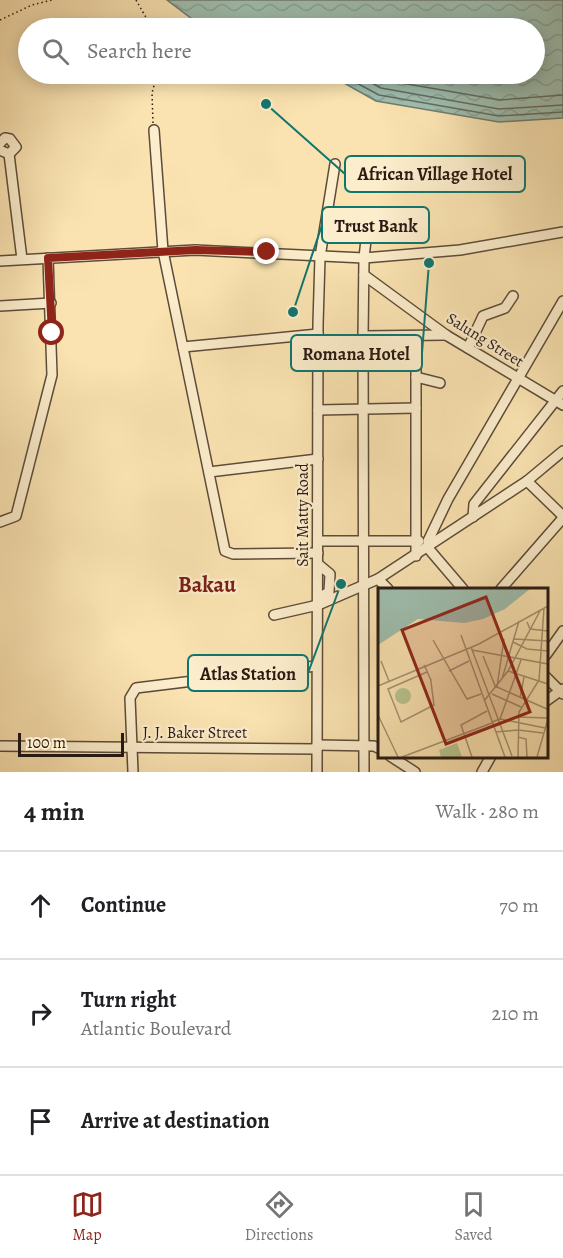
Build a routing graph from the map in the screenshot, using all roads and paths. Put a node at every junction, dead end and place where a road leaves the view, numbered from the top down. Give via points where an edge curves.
1 (52, 0) edge
2 (136, 0) edge
3 (146, 18) edge
4 (0, 20) edge
5 (154, 84) edge
6 (154, 130) joint
7 (0, 143) edge
8 (5, 152) edge
9 (335, 164) dead end
10 (369, 212) dead end
11 (563, 232) edge
12 (163, 251) junction
13 (320, 257) junction
14 (48, 258) junction
15 (364, 258) junction
16 (22, 260) junction
17 (0, 261) edge
18 (364, 275) junction
19 (513, 296) dead end
20 (563, 301) edge
21 (51, 303) junction
22 (0, 306) edge
23 (318, 334) junction
24 (446, 335) junction
25 (363, 336) junction
26 (416, 336) junction
27 (183, 347) junction
28 (468, 348) junction
29 (416, 376) junction
30 (518, 379) junction
31 (440, 383) dead end
32 (563, 391) edge
33 (560, 402) edge
34 (416, 408) junction
35 (364, 409) junction
36 (318, 410) junction
37 (563, 451) edge
38 (318, 459) junction
39 (209, 472) junction
40 (527, 481) junction
41 (473, 517) junction
42 (563, 517) edge
43 (0, 522) edge
44 (318, 541) junction
45 (363, 541) junction
46 (416, 541) junction
47 (428, 544) junction
48 (318, 553) junction
49 (416, 556) junction
50 (378, 579) junction
51 (362, 587) junction
52 (387, 588) edge
53 (462, 588) edge
54 (502, 588) edge
55 (318, 601) junction
56 (274, 615) dead end
57 (563, 631) edge
58 (548, 652) edge
59 (316, 666) junction
60 (548, 679) edge
61 (562, 692) edge
62 (548, 700) edge
63 (0, 746) edge
64 (134, 747) junction
65 (317, 747) junction
66 (373, 747) edge
67 (392, 757) edge
68 (490, 757) edge
69 (133, 772) edge
70 (317, 772) edge
71 (364, 772) edge
72 (415, 772) edge
73 (482, 772) edge

1 - 4 path
2 - 3 path
5 - 6 path
6 - 12 street
7 - 8 street via 5,138 14,142 16,147
8 - 16 street
9 - 13 street, Sait Matty Road
10 - 15 street
11 - 15 street via 460,250
12 - 13 street via 216,250
12 - 14 street
12 - 27 street
13 - 15 street
13 - 23 street, Sait Matty Road
14 - 16 street
14 - 21 street
15 - 18 street
16 - 17 street
18 - 24 street, Salung Street
18 - 25 street
19 - 28 street via 506,308 483,316
20 - 30 street
21 - 22 street
21 - 43 street via 53,361 49,391 16,516
23 - 27 street
23 - 36 street, Sait Matty Road
24 - 26 street
24 - 28 street, Salung Street
25 - 26 street
25 - 35 street
26 - 29 street
27 - 39 street
28 - 30 street, Salung Street
29 - 31 street
29 - 34 street
30 - 33 street, Salung Street
30 - 47 street via 447,500
32 - 33 street
33 - 41 street via 474,504
34 - 35 street
34 - 46 street
35 - 36 street
35 - 45 street
36 - 38 street, Sait Matty Road
37 - 40 street
38 - 39 street
38 - 44 street, Sait Matty Road
39 - 48 street via 227,552
40 - 41 street
40 - 42 street
41 - 47 street
42 - 54 street
44 - 45 street
44 - 48 street, Sait Matty Road
45 - 46 street
45 - 51 street
46 - 47 street
46 - 49 street
47 - 49 street
47 - 53 street
48 - 55 street, Sait Matty Road
49 - 50 street
50 - 51 street
50 - 52 street
51 - 55 street
51 - 66 street
55 - 56 street
55 - 59 street, Sait Matty Road
57 - 58 street
59 - 64 street via 136,688 130,698
59 - 65 street, Sait Matty Road
60 - 61 street
61 - 62 street
63 - 64 street, J. J. Baker Street
64 - 65 street, J. J. Baker Street
64 - 69 street
65 - 66 street, J. J. Baker Street
65 - 70 street, Sait Matty Road
66 - 71 street
67 - 72 street
68 - 73 street

